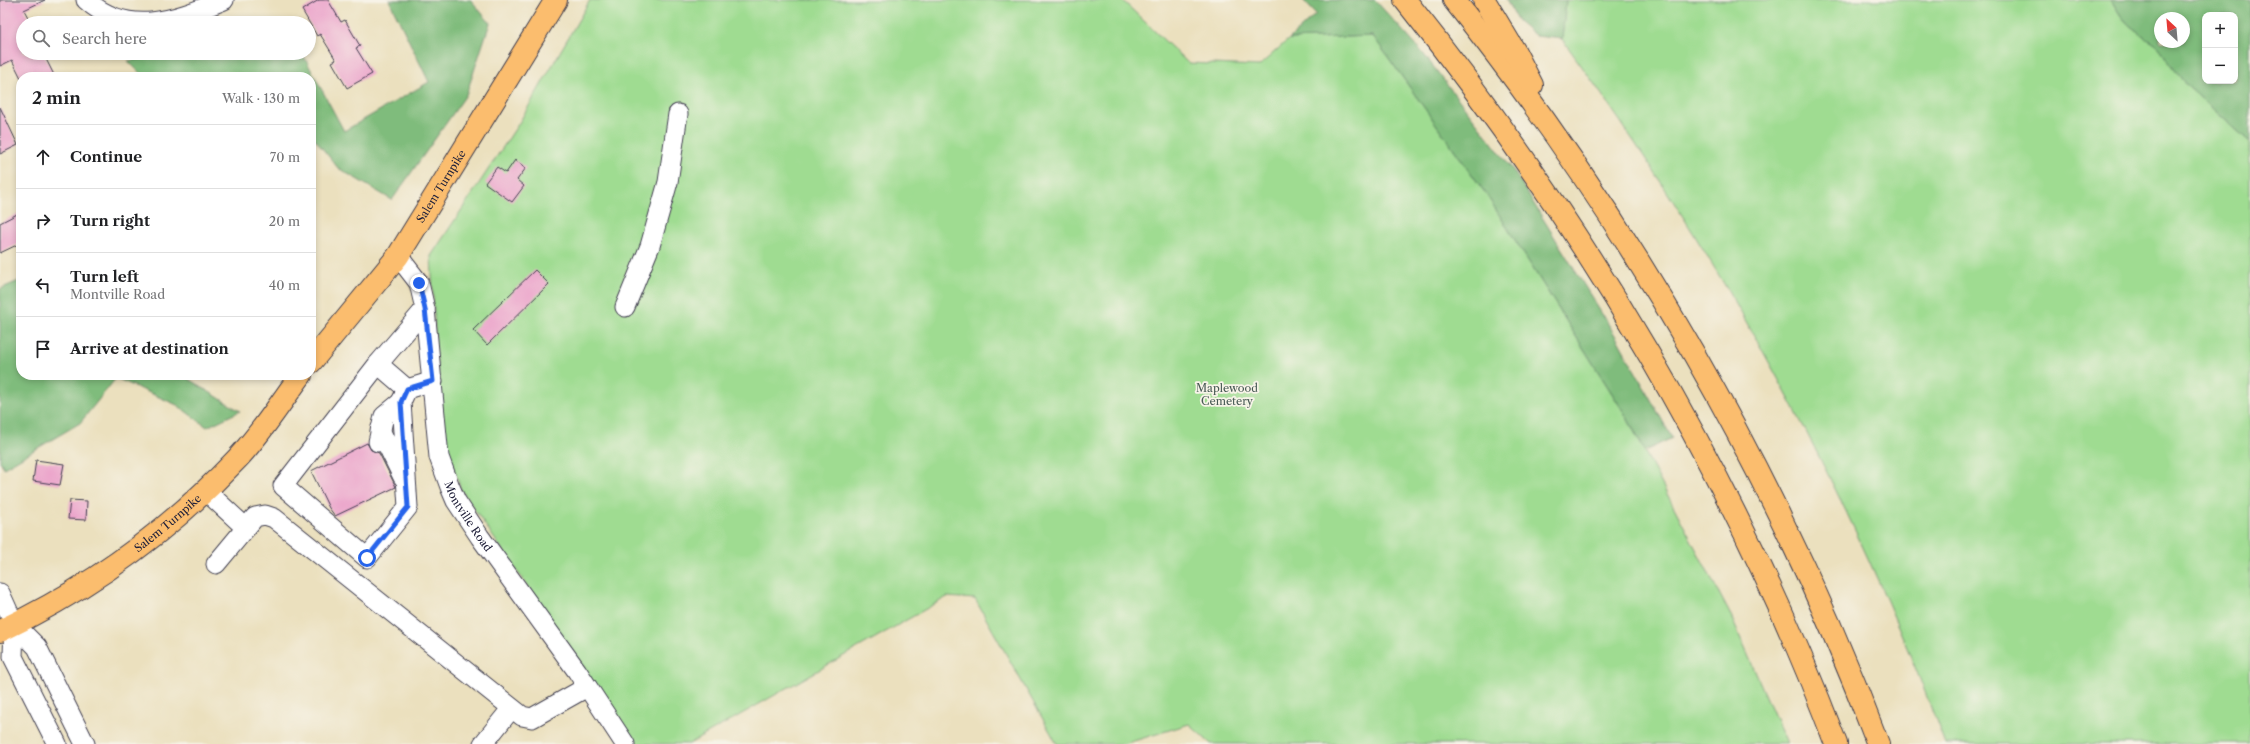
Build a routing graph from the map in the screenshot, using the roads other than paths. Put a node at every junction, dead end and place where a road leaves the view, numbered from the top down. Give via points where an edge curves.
1 (86, 0) edge
2 (224, 0) edge
3 (1405, 0) edge
4 (1454, 0) edge
5 (1484, 0) edge
6 (551, 2) edge
7 (114, 16) edge
8 (183, 16) edge
9 (678, 114) dead end
10 (1545, 120) junction
11 (398, 256) junction
12 (625, 307) dead end
13 (425, 309) junction
14 (316, 356) edge
15 (378, 364) junction
16 (297, 380) edge
17 (433, 381) junction
18 (404, 396) junction
19 (406, 484) junction
20 (206, 491) junction
21 (246, 528) junction
22 (216, 564) dead end
23 (0, 593) edge
24 (7, 628) edge
25 (587, 687) junction
26 (511, 709) junction
27 (57, 744) edge
28 (85, 744) edge
29 (483, 744) edge
30 (625, 744) edge
31 (1836, 744) edge
32 (1878, 744) edge

1 - 7 street
2 - 8 street
3 - 31 main road via 1542,184 1657,369 1759,562
4 - 10 main road
5 - 10 main road via 1523,67
6 - 11 main road, Salem Turnpike
9 - 12 street via 668,182 650,246
10 - 32 main road via 1639,262 1733,426 1842,653
11 - 13 street, Montville Road via 419,283
11 - 14 main road, Salem Turnpike
13 - 15 street
13 - 17 street, Montville Road
15 - 18 street
15 - 19 street via 283,486 367,558 408,507
16 - 20 main road, Salem Turnpike via 238,458
17 - 18 street
17 - 25 street, Montville Road via 439,457 456,501
18 - 19 street
18 - 19 street via 384,416 381,442 393,472
20 - 21 street
20 - 24 main road, Salem Turnpike via 121,561 40,611
21 - 22 street
21 - 26 street via 254,517 265,515 274,518
23 - 24 street
24 - 27 street via 13,657
24 - 28 street via 37,647
25 - 26 street via 532,718 522,716
25 - 30 street, Montville Road
26 - 29 street

